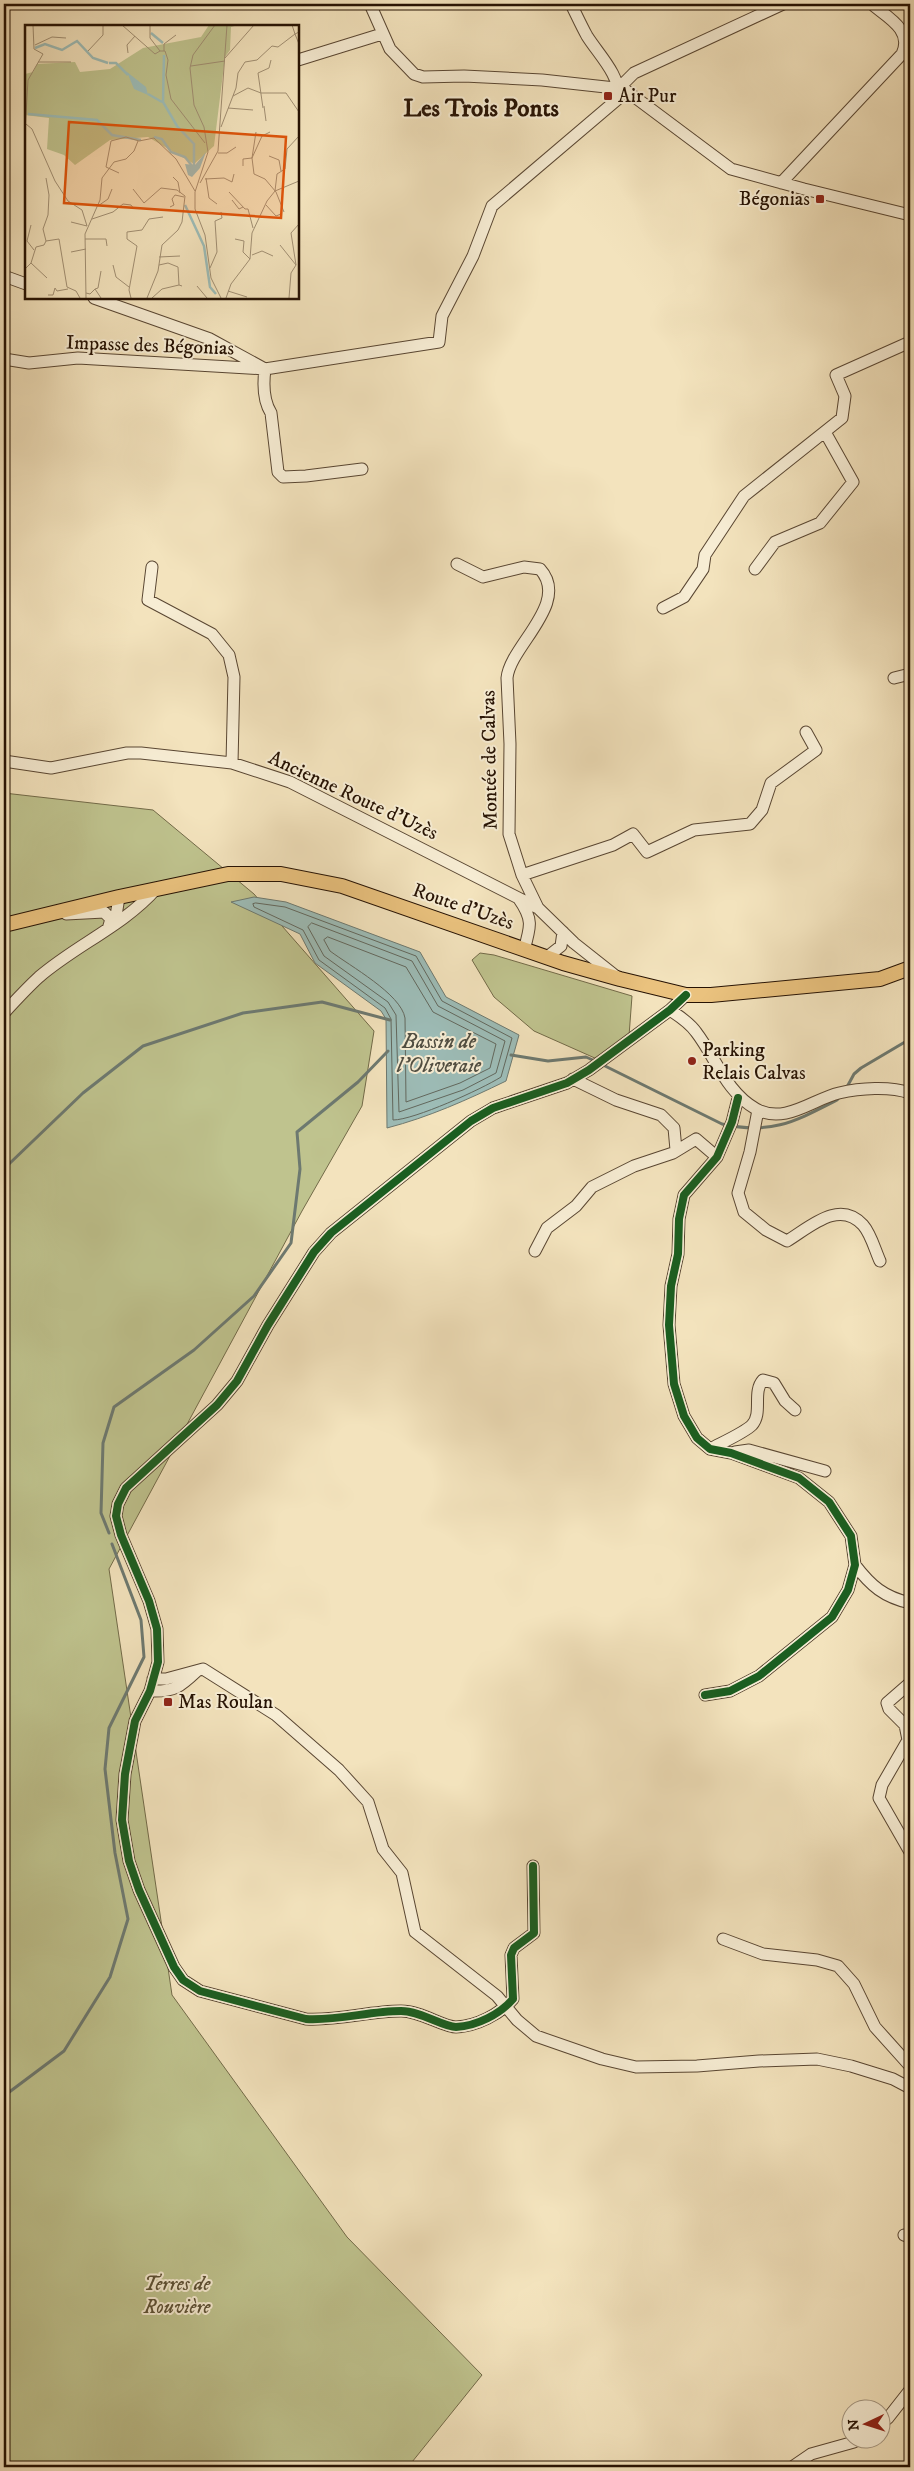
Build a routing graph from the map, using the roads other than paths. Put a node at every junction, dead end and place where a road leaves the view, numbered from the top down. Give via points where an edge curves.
1 (370, 4) edge
2 (571, 4) edge
3 (783, 4) edge
4 (874, 6) dead end
5 (382, 34) junction
6 (299, 60) edge
7 (619, 88) junction
8 (781, 183) junction
9 (910, 215) edge
10 (4, 276) edge
11 (25, 284) edge
12 (97, 299) edge
13 (910, 342) edge
14 (4, 359) edge
15 (265, 369) junction
16 (825, 432) junction
17 (362, 469) dead end
18 (457, 564) dead end
19 (152, 567) dead end
20 (755, 569) dead end
21 (663, 608) dead end
22 (910, 674) edge
23 (894, 678) dead end
24 (806, 732) dead end
25 (4, 761) edge
26 (232, 763) junction
27 (522, 875) junction
28 (156, 889) junction
29 (123, 896) junction
30 (518, 898) junction
31 (538, 908) junction
32 (50, 914) junction
33 (124, 917) junction
34 (552, 922) junction
35 (4, 925) edge
36 (108, 929) junction
37 (530, 931) junction
38 (563, 932) junction
39 (524, 950) junction
40 (546, 957) junction
41 (910, 968) edge
42 (620, 979) junction
43 (686, 995) junction
44 (670, 1010) junction
45 (4, 1013) edge
46 (573, 1079) junction
47 (910, 1093) edge
48 (738, 1098) junction
49 (758, 1110) junction
50 (676, 1150) junction
51 (717, 1157) junction
52 (534, 1251) dead end
53 (880, 1261) dead end
54 (795, 1410) dead end
55 (710, 1449) junction
56 (731, 1452) junction
57 (826, 1471) dead end
58 (855, 1565) junction
59 (910, 1603) edge
60 (197, 1671) junction
61 (153, 1679) junction
62 (910, 1683) edge
63 (150, 1691) junction
64 (705, 1694) dead end
65 (910, 1852) edge
66 (533, 1866) dead end
67 (723, 1939) dead end
68 (507, 2006) junction
69 (910, 2066) edge
70 (910, 2088) edge
71 (910, 2390) edge
72 (892, 2413) edge
73 (842, 2445) edge
74 (792, 2467) edge

1 - 5 street
2 - 7 street
3 - 7 street via 634,74
4 - 8 street via 902,28 905,42 902,54
5 - 6 street
5 - 7 street via 404,66 423,78 464,76
7 - 8 street via 731,169
7 - 15 street, Impasse des Bégonias via 619,98 492,206 473,256 442,316 439,342
8 - 9 street
10 - 11 street
12 - 15 street, Impasse des Bégonias via 210,339
13 - 16 street via 836,376 846,396 842,418
14 - 15 street, Impasse des Bégonias via 29,363 78,358
15 - 17 street via 263,383 266,406 271,414 278,472 283,477
16 - 20 street via 853,482 820,523 775,542
16 - 21 street via 744,496 705,555 703,569 684,597
18 - 27 street, Montée de Calvas via 483,577 524,567 540,569 546,578 548,592 542,615 508,667 507,678 509,834
19 - 26 street via 148,600 212,634 229,655 234,677
22 - 23 street
24 - 27 street via 816,750 771,783 762,810 750,824 694,830 647,852 633,834 613,845
25 - 26 street, Ancienne Route d'Uzès via 51,768 141,753
26 - 30 street, Ancienne Route d'Uzès via 290,782
27 - 31 street, Montée de Calvas
28 - 29 main road, Route d'Uzès
28 - 33 street
28 - 39 main road, Route d'Uzès via 228,874 281,874 342,886
29 - 32 main road, Route d'Uzès
29 - 33 street via 128,904
29 - 36 street
30 - 31 street, Ancienne Route d'Uzès
30 - 37 street via 530,914
31 - 34 street, Ancienne Route d'Uzès
32 - 35 main road, Route d'Uzès
32 - 36 street via 104,912 111,919
33 - 36 street
34 - 37 street via 543,922
34 - 38 street, Ancienne Route d'Uzès
36 - 45 street via 40,977
37 - 39 street
38 - 40 street via 561,946
38 - 42 street, Ancienne Route d'Uzès
39 - 40 main road, Route d'Uzès
40 - 42 main road, Route d'Uzès
41 - 43 main road, Route d'Uzès via 880,979
42 - 43 main road, Route d'Uzès
43 - 44 street
44 - 46 street
44 - 48 street via 696,1031
46 - 50 street via 616,1100 660,1115 674,1128
46 - 61 street via 493,1108 471,1121 331,1233 314,1252 237,1381 217,1405 126,1488 116,1516 157,1629 158,1662
47 - 49 street via 894,1088 843,1092 795,1111 772,1114
48 - 49 street
48 - 51 street
49 - 53 street via 738,1192 744,1212 787,1242 830,1214 850,1215 864,1226
50 - 51 street via 696,1139
50 - 52 street via 634,1166 592,1188 576,1206 547,1228
51 - 55 street via 684,1196 671,1286 669,1325 674,1384 684,1416 697,1438
54 - 55 street via 774,1383 763,1380 759,1385 752,1425
55 - 56 street
56 - 57 street via 749,1450
56 - 58 street via 799,1478 829,1502 851,1536
58 - 59 street via 870,1584 888,1596
58 - 64 street via 848,1590 832,1617 759,1676 730,1692
60 - 61 street
60 - 63 street via 180,1687 166,1692
60 - 68 street via 203,1669 276,1715 339,1770 368,1802 383,1849 402,1874 415,1932
61 - 63 street
62 - 65 street via 887,1703 905,1725 908,1740 882,1785 879,1798
63 - 68 street via 135,1721 125,1774 122,1820 139,1890 174,1968 183,1980 200,1990 293,2017 322,2020 403,2011 422,2014 454,2027 479,2022
66 - 68 street via 534,1933 514,1948 511,1955 513,1999
67 - 69 street via 763,1954 817,1960 838,1966 854,1984 875,2027
68 - 70 street via 517,2020 536,2036 636,2067 817,2059 852,2066
71 - 72 street
73 - 74 street via 811,2454

